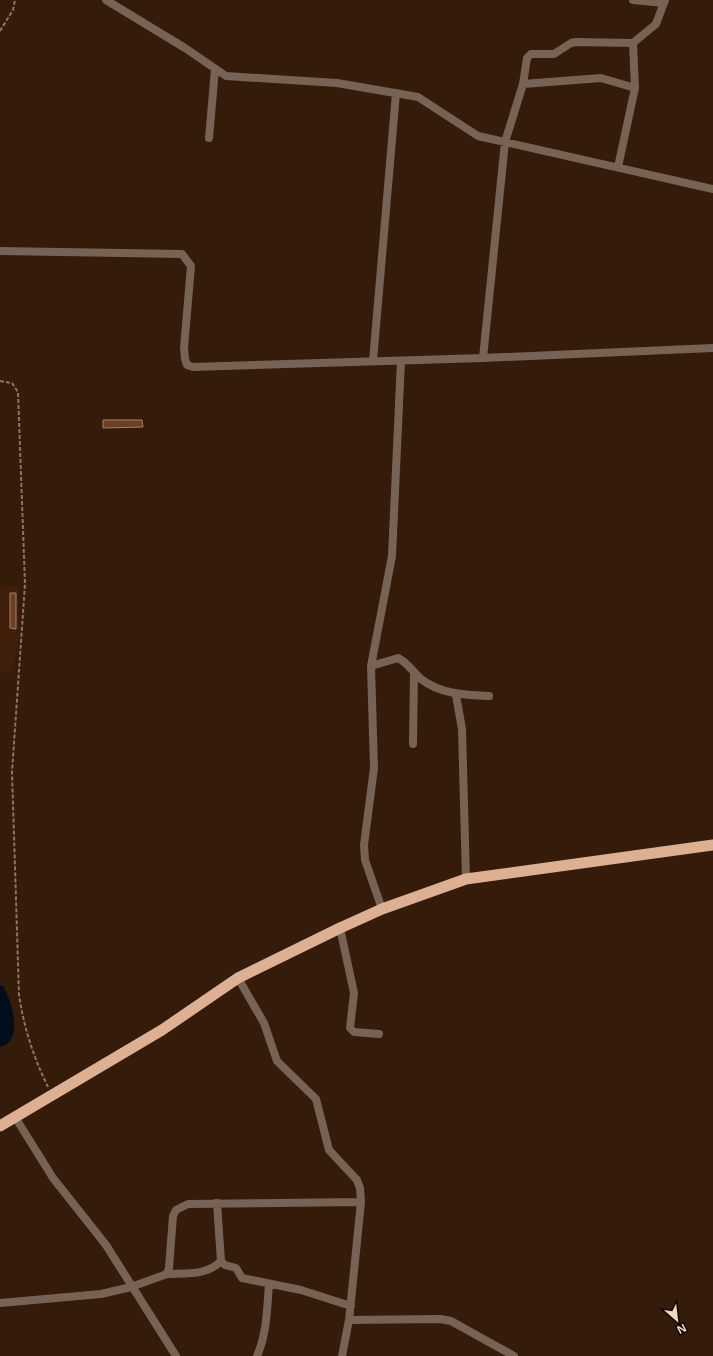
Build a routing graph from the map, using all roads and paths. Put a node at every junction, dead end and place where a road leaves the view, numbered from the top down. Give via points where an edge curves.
1 (15, 0) edge
2 (106, 0) edge
3 (633, 0) edge
4 (664, 2) edge
5 (0, 31) edge
6 (633, 43) junction
7 (215, 69) junction
8 (523, 84) junction
9 (634, 88) junction
10 (396, 93) junction
11 (209, 138) dead end
12 (505, 142) junction
13 (618, 167) junction
14 (713, 189) edge
15 (0, 250) edge
16 (713, 348) edge
17 (483, 358) junction
18 (401, 360) junction
19 (373, 361) junction
20 (0, 381) edge
21 (371, 666) junction
22 (414, 673) junction
23 (456, 695) junction
24 (489, 696) dead end
25 (413, 744) dead end
26 (713, 845) edge
27 (466, 879) junction
28 (382, 909) junction
29 (340, 928) junction
30 (238, 978) junction
31 (379, 1034) dead end
32 (51, 1094) junction
33 (15, 1117) junction
34 (0, 1126) edge
35 (361, 1202) junction
36 (217, 1203) junction
37 (221, 1261) junction
38 (167, 1274) junction
39 (269, 1284) junction
40 (131, 1287) junction
41 (0, 1303) edge
42 (351, 1306) junction
43 (349, 1320) junction
44 (176, 1356) edge
45 (257, 1356) edge
46 (342, 1356) edge
47 (514, 1356) edge

1 - 5 path via 13,10
2 - 7 street
3 - 4 street
4 - 6 street via 656,24
6 - 8 street via 571,43 554,54 531,54 527,58
6 - 9 street
7 - 10 street via 226,76 337,83
7 - 11 street
8 - 9 street via 601,78
8 - 12 street
9 - 13 street
10 - 12 street via 418,97 478,136
10 - 19 street
12 - 13 street
12 - 17 street
13 - 14 street
15 - 19 street via 182,254 191,266 184,348 187,365 193,367
16 - 17 street
17 - 18 street
18 - 19 street
18 - 21 street via 392,556
20 - 32 path via 12,383 18,392 25,584 12,772 19,995 33,1056
21 - 22 street via 398,658 404,660
21 - 28 street via 374,768 364,845 365,860
22 - 23 street via 425,682
22 - 25 street
23 - 24 street
23 - 27 street via 462,729
26 - 27 highway
27 - 28 highway
28 - 29 highway
29 - 30 highway
29 - 31 street via 354,993 350,1028 354,1032
30 - 32 highway via 162,1030
30 - 35 street via 264,1023 278,1060 316,1099 329,1150 356,1180 360,1188
32 - 33 highway
33 - 34 highway
33 - 40 street via 53,1178 106,1245
35 - 36 street
35 - 42 street
36 - 37 street
36 - 38 street via 188,1204 176,1210 173,1216
37 - 38 street via 205,1272
37 - 39 street via 236,1268 242,1278
38 - 40 street
39 - 42 street via 302,1290
39 - 45 street via 266,1328
40 - 41 street via 102,1294
40 - 44 street
42 - 43 street
43 - 46 street
43 - 47 street via 451,1321

